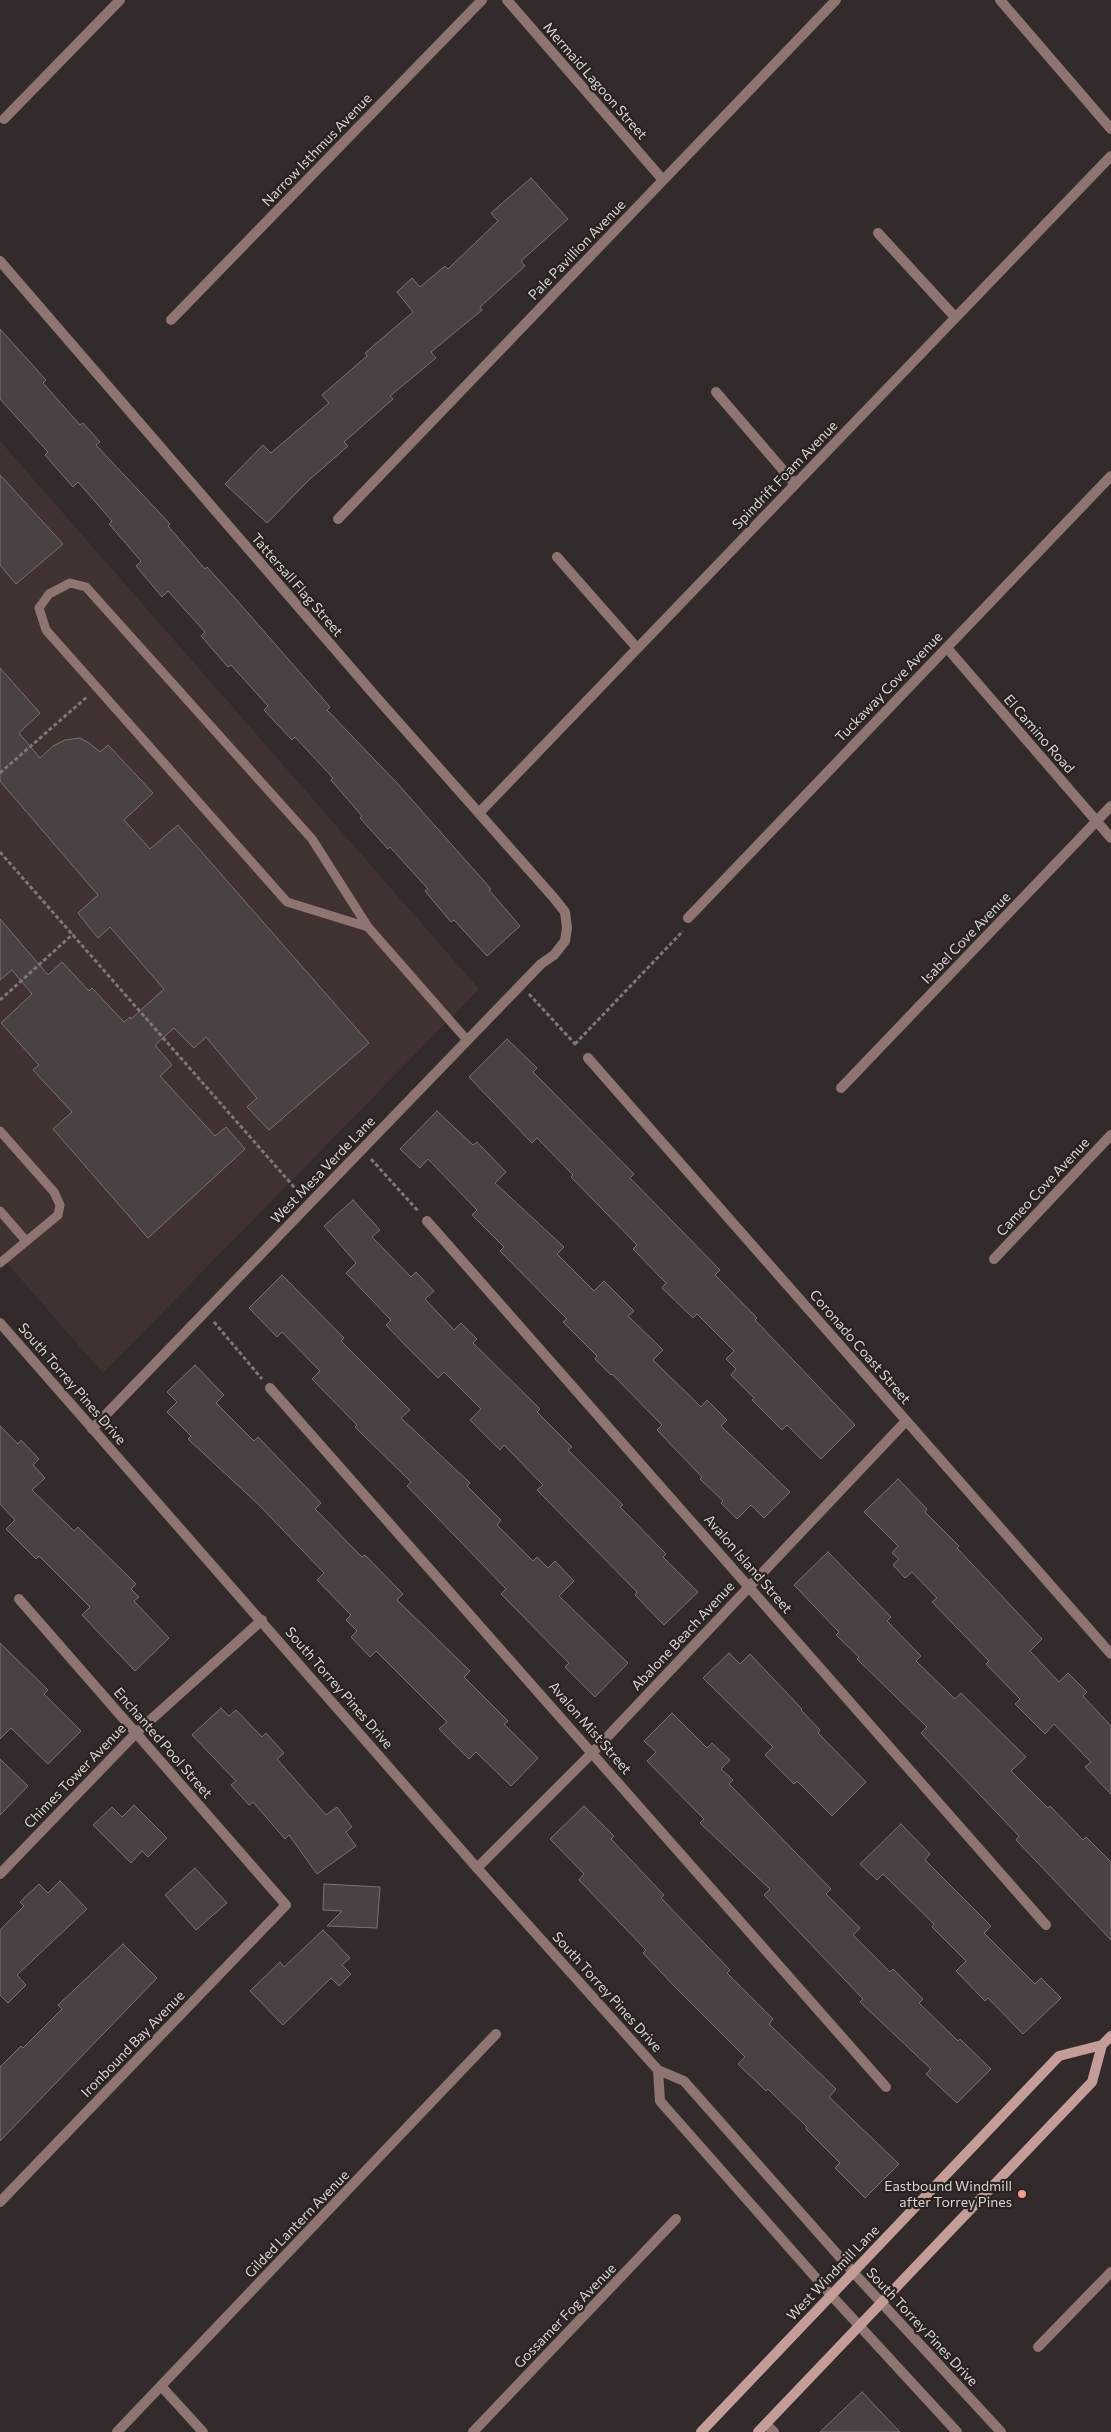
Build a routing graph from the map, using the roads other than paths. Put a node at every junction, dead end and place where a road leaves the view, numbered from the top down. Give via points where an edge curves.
1 (120, 0) edge
2 (482, 0) edge
3 (507, 0) edge
4 (836, 0) edge
5 (1000, 0) edge
6 (4, 119) dead end
7 (1111, 129) edge
8 (1111, 156) edge
9 (663, 180) junction
10 (878, 233) dead end
11 (0, 261) edge
12 (955, 318) junction
13 (171, 320) dead end
14 (716, 392) dead end
15 (1111, 476) edge
16 (796, 484) junction
17 (338, 519) dead end
18 (557, 557) dead end
19 (638, 648) junction
20 (947, 648) junction
21 (1111, 806) edge
22 (479, 813) junction
23 (1097, 821) junction
24 (1111, 838) edge
25 (688, 918) road end
26 (368, 927) junction
27 (567, 928) joint
28 (467, 1040) junction
29 (588, 1058) road end
30 (841, 1088) dead end
31 (0, 1131) edge
32 (1111, 1134) edge
33 (0, 1211) edge
34 (427, 1222) road end
35 (26, 1241) junction
36 (994, 1259) dead end
37 (0, 1263) edge
38 (0, 1322) edge
39 (270, 1388) road end
40 (906, 1421) junction
41 (92, 1429) junction
42 (749, 1586) junction
43 (19, 1598) dead end
44 (262, 1620) junction
45 (1111, 1654) edge
46 (136, 1733) junction
47 (593, 1752) junction
48 (477, 1868) junction
49 (0, 1874) edge
50 (286, 1905) joint
51 (1046, 1925) dead end
52 (496, 2034) dead end
53 (1111, 2036) edge
54 (1102, 2046) junction
55 (658, 2070) junction
56 (886, 2087) dead end
57 (0, 2202) edge
58 (676, 2219) dead end
59 (853, 2272) junction
60 (1111, 2272) edge
61 (831, 2295) junction
62 (881, 2302) junction
63 (859, 2326) junction
64 (1038, 2347) dead end
65 (161, 2386) junction
66 (766, 2424) junction
67 (117, 2432) edge
68 (203, 2432) edge
69 (473, 2432) edge
70 (701, 2432) edge
71 (758, 2432) edge
72 (774, 2432) edge
73 (957, 2432) edge
74 (1000, 2432) edge

1 - 6 street
2 - 13 street, Narrow Isthmus Avenue
3 - 9 street, Mermaid Lagoon Street
4 - 9 street, Pale Pavillion Avenue
5 - 7 street
8 - 12 street, Spindrift Foam Avenue
9 - 17 street, Pale Pavillion Avenue
10 - 12 street
11 - 22 street, Tattersall Flag Street
12 - 16 street, Spindrift Foam Avenue
14 - 16 street
15 - 20 street, Tuckaway Cove Avenue
16 - 19 street, Spindrift Foam Avenue
18 - 19 street
19 - 22 street, Spindrift Foam Avenue
20 - 23 street, El Camino Road
20 - 25 street, Tuckaway Cove Avenue
21 - 23 street, Isabel Cove Avenue
22 - 27 street, Tattersall Flag Street via 565,912
23 - 24 street, El Camino Road
23 - 30 street, Isabel Cove Avenue
26 - 26 lane via 312,839 86,587 70,583 49,594 39,608 46,630 288,902
26 - 28 lane
27 - 28 street, West Mesa Verde Lane via 565,941 554,955 541,964
28 - 41 street, West Mesa Verde Lane
29 - 40 street, Coronado Coast Street
31 - 35 lane via 54,1192 60,1205 58,1215
32 - 36 street, Cameo Cove Avenue
33 - 35 lane
34 - 42 street, Avalon Island Street
35 - 37 lane
38 - 41 street, South Torrey Pines Drive
39 - 47 street, Avalon Mist Street
40 - 42 street, Abalone Beach Avenue
40 - 45 street, Coronado Coast Street
41 - 44 street, South Torrey Pines Drive
42 - 47 street, Abalone Beach Avenue
42 - 51 street, Avalon Island Street
43 - 46 street, Enchanted Pool Street
44 - 46 street, Chimes Tower Avenue
44 - 48 street, South Torrey Pines Drive
46 - 49 street, Chimes Tower Avenue
46 - 50 street, Enchanted Pool Street
47 - 48 street, Abalone Beach Avenue
47 - 56 street, Avalon Mist Street
48 - 55 street, South Torrey Pines Drive
50 - 57 street, Ironbound Bay Avenue
52 - 65 street, Gilded Lantern Avenue
53 - 54 main road
54 - 59 main road, West Windmill Lane via 1059,2056
54 - 62 main road via 1092,2082
55 - 59 street, South Torrey Pines Drive via 684,2081
55 - 61 street, South Torrey Pines Drive via 660,2101
58 - 69 street, Gossamer Fog Avenue
59 - 61 main road, West Windmill Lane
59 - 62 street, South Torrey Pines Drive
60 - 64 street
61 - 63 street, South Torrey Pines Drive
61 - 70 main road, West Windmill Lane
62 - 63 main road
62 - 74 street, South Torrey Pines Drive
63 - 66 main road
63 - 73 street, South Torrey Pines Drive
65 - 67 street, Gilded Lantern Avenue
65 - 68 street
66 - 71 main road
66 - 72 street

